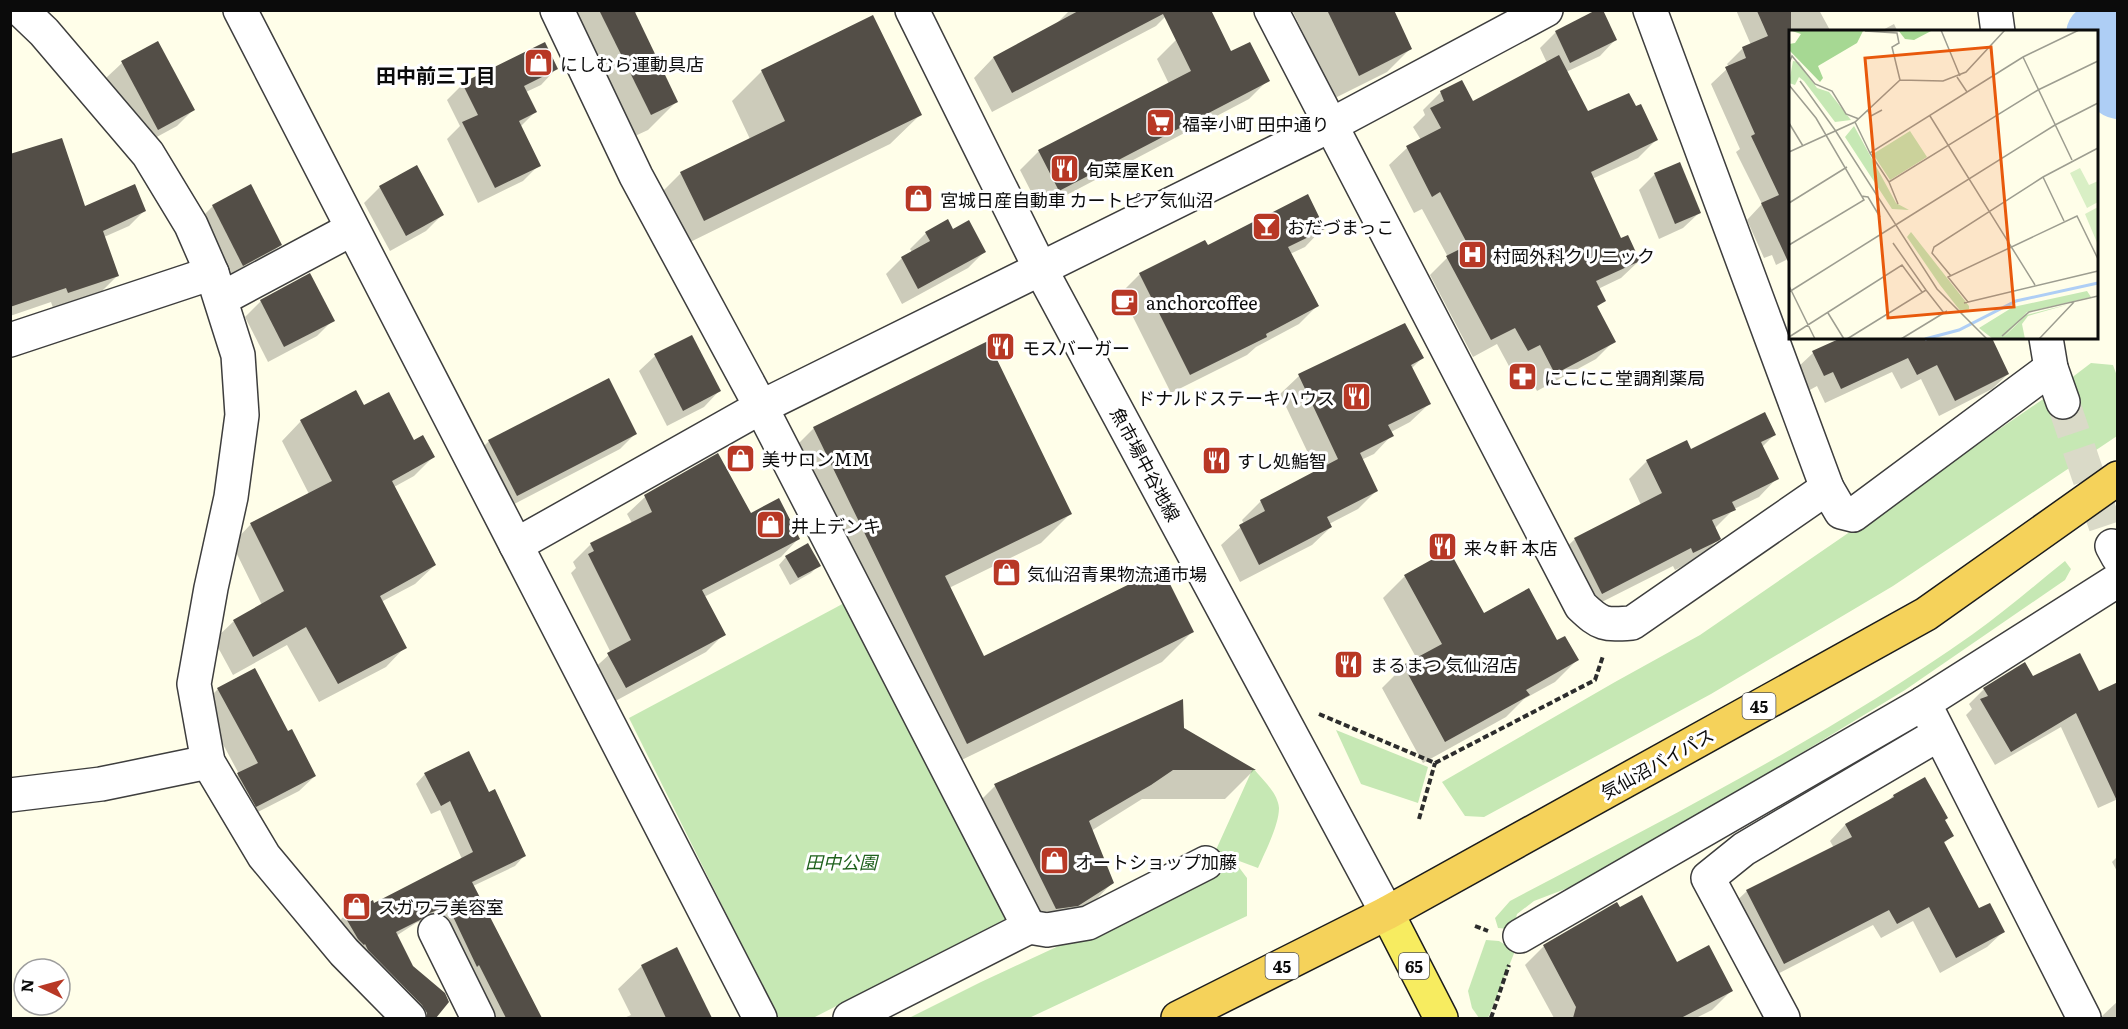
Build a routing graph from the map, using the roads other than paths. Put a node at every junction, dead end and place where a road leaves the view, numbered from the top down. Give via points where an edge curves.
1 (21, 10) edge
2 (240, 10) edge
3 (557, 10) edge
4 (912, 10) edge
5 (1271, 10) edge
6 (1546, 10) edge
7 (1650, 10) edge
8 (1995, 10) edge
9 (1998, 30) edge
10 (1331, 125) junction
11 (352, 229) junction
12 (1041, 270) junction
13 (217, 286) junction
14 (10, 340) edge
15 (2049, 353) edge
16 (2062, 402) tunnel mouth
17 (761, 407) junction
18 (2118, 478) edge
19 (1827, 488) junction
20 (516, 545) junction
21 (2118, 580) edge
22 (1924, 703) junction
23 (1939, 734) junction
24 (208, 762) junction
25 (10, 795) edge
26 (1206, 862) dead end
27 (1387, 913) junction
28 (1029, 927) junction
29 (435, 931) dead end
30 (1520, 936) dead end
31 (409, 1018) edge
32 (478, 1018) edge
33 (760, 1018) edge
34 (850, 1018) edge
35 (1178, 1018) edge
36 (1441, 1018) edge
37 (1783, 1018) edge
38 (2084, 1018) edge

1 - 13 street via 148,154 191,225
2 - 11 street
3 - 17 street via 636,176
4 - 12 street, 魚市場中谷地線
5 - 10 street
6 - 10 street
7 - 19 street
8 - 9 street
10 - 12 street
10 - 19 street via 1581,606 1597,621 1632,623
11 - 13 street
11 - 20 street
12 - 17 street
12 - 27 street, 魚市場中谷地線
13 - 14 street
13 - 24 street via 238,355 242,416 231,497 194,684
15 - 16 street
15 - 19 street via 1853,515 1840,512
17 - 20 street
17 - 28 street
18 - 27 highway, 気仙沼バイパス / 45 via 1926,614
20 - 33 street
21 - 22 street
22 - 23 street
22 - 30 street
23 - 37 street via 1744,849 1708,878
23 - 38 street
24 - 25 street via 101,784
24 - 31 street via 264,856 344,952
26 - 28 street via 1088,923 1047,930
27 - 35 highway, 気仙沼バイパス / 45
27 - 36 main road, 65
28 - 34 street
29 - 32 street

